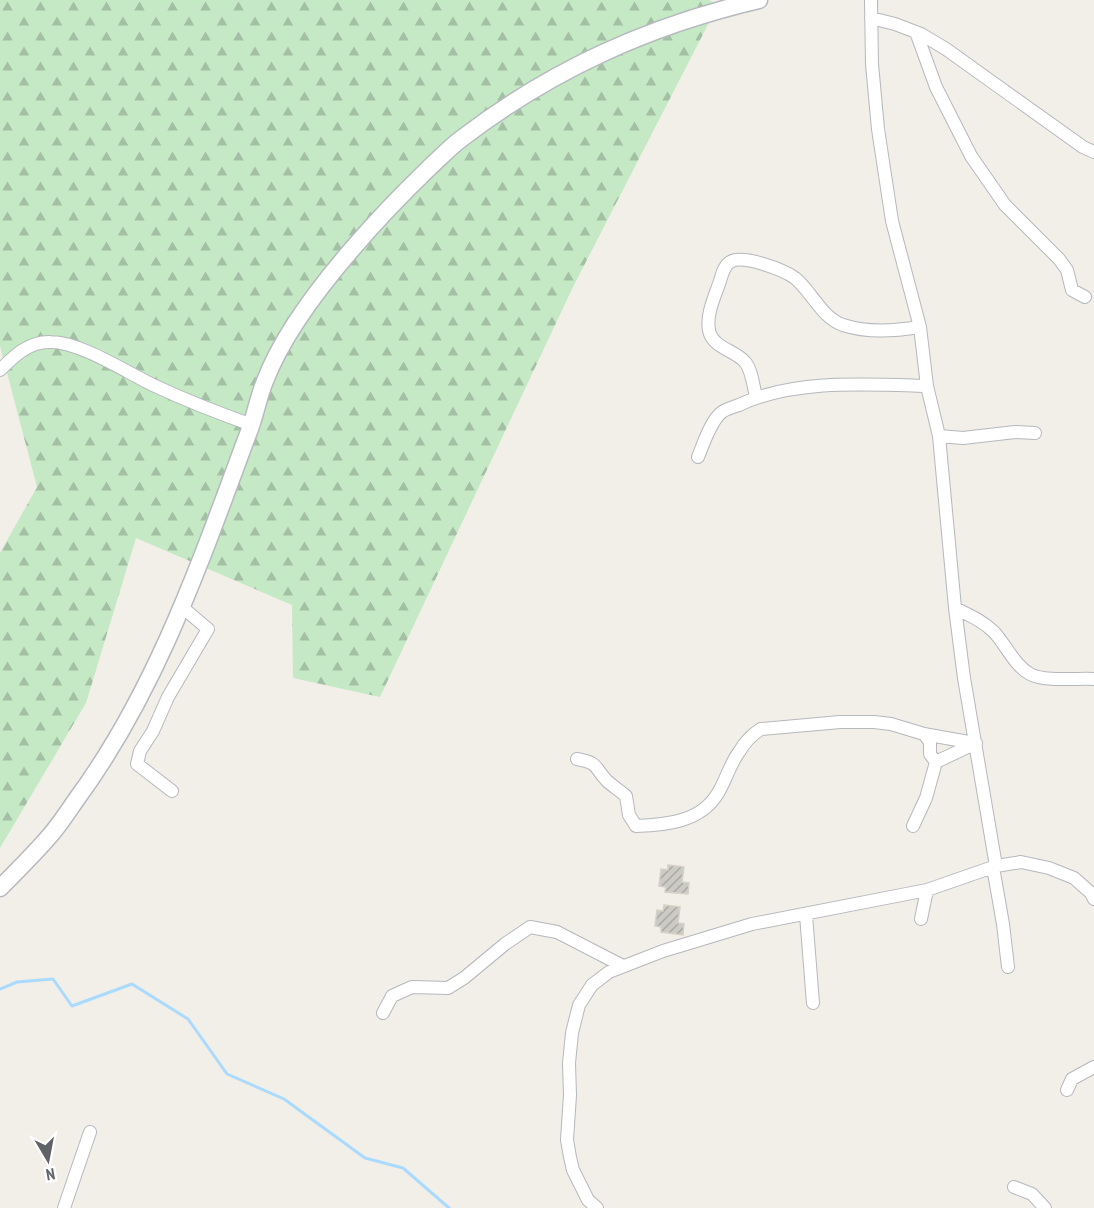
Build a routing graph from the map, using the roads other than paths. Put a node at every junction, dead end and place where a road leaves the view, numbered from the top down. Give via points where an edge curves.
1 (759, 0) edge
2 (872, 0) edge
3 (871, 18) junction
4 (916, 32) junction
5 (1094, 152) edge
6 (1085, 297) dead end
7 (920, 327) junction
8 (0, 370) edge
9 (927, 386) junction
10 (756, 396) junction
11 (252, 425) junction
12 (1035, 433) dead end
13 (939, 436) junction
14 (698, 458) dead end
15 (182, 607) junction
16 (955, 608) junction
17 (1094, 679) edge
18 (924, 734) junction
19 (976, 743) junction
20 (577, 759) dead end
21 (936, 762) junction
22 (172, 791) dead end
23 (913, 826) dead end
24 (995, 866) junction
25 (0, 888) edge
26 (927, 890) junction
27 (1094, 899) edge
28 (806, 915) junction
29 (921, 919) dead end
30 (623, 966) junction
31 (1008, 967) dead end
32 (813, 1003) dead end
33 (383, 1013) dead end
34 (1094, 1066) edge
35 (1067, 1090) dead end
36 (90, 1132) dead end
37 (1014, 1187) dead end
38 (64, 1208) edge
39 (597, 1208) edge
40 (1045, 1208) edge

1 - 11 main road via 672,24 597,54 529,90 458,141 390,205 328,277 265,380
2 - 3 street
3 - 4 street
3 - 7 street via 878,129 892,221
4 - 5 street
4 - 6 street via 936,87 983,176 1005,205 1059,259 1072,290
7 - 9 street
7 - 10 street via 895,331 842,324 828,317 796,279 785,272 747,260 729,262 720,280 709,329 720,346 745,362
8 - 11 street via 32,345 51,342 74,346 154,385
9 - 10 street via 798,387
9 - 13 street
10 - 14 street via 721,413
11 - 15 main road
12 - 13 street
13 - 16 street
15 - 22 street via 208,629 168,697 137,764
15 - 25 main road via 133,711 95,774 48,838
16 - 17 street via 994,632 1031,675
16 - 19 street
18 - 19 street
18 - 20 street via 874,722 761,729 752,734 734,758 717,796 705,808 678,822 660,825 636,826 629,815 626,796 590,761
18 - 21 street
19 - 21 street
19 - 24 street
21 - 23 street
24 - 26 street
24 - 27 street via 1021,862 1049,868 1074,878
24 - 31 street
26 - 28 street
26 - 29 street
28 - 30 street via 752,924
28 - 32 street
30 - 33 street via 557,932 530,927 448,988 412,987 392,996
30 - 39 street via 592,985 579,1005 570,1053 568,1149 573,1170 588,1200
34 - 35 street via 1072,1079
36 - 38 street
37 - 40 street via 1032,1194

